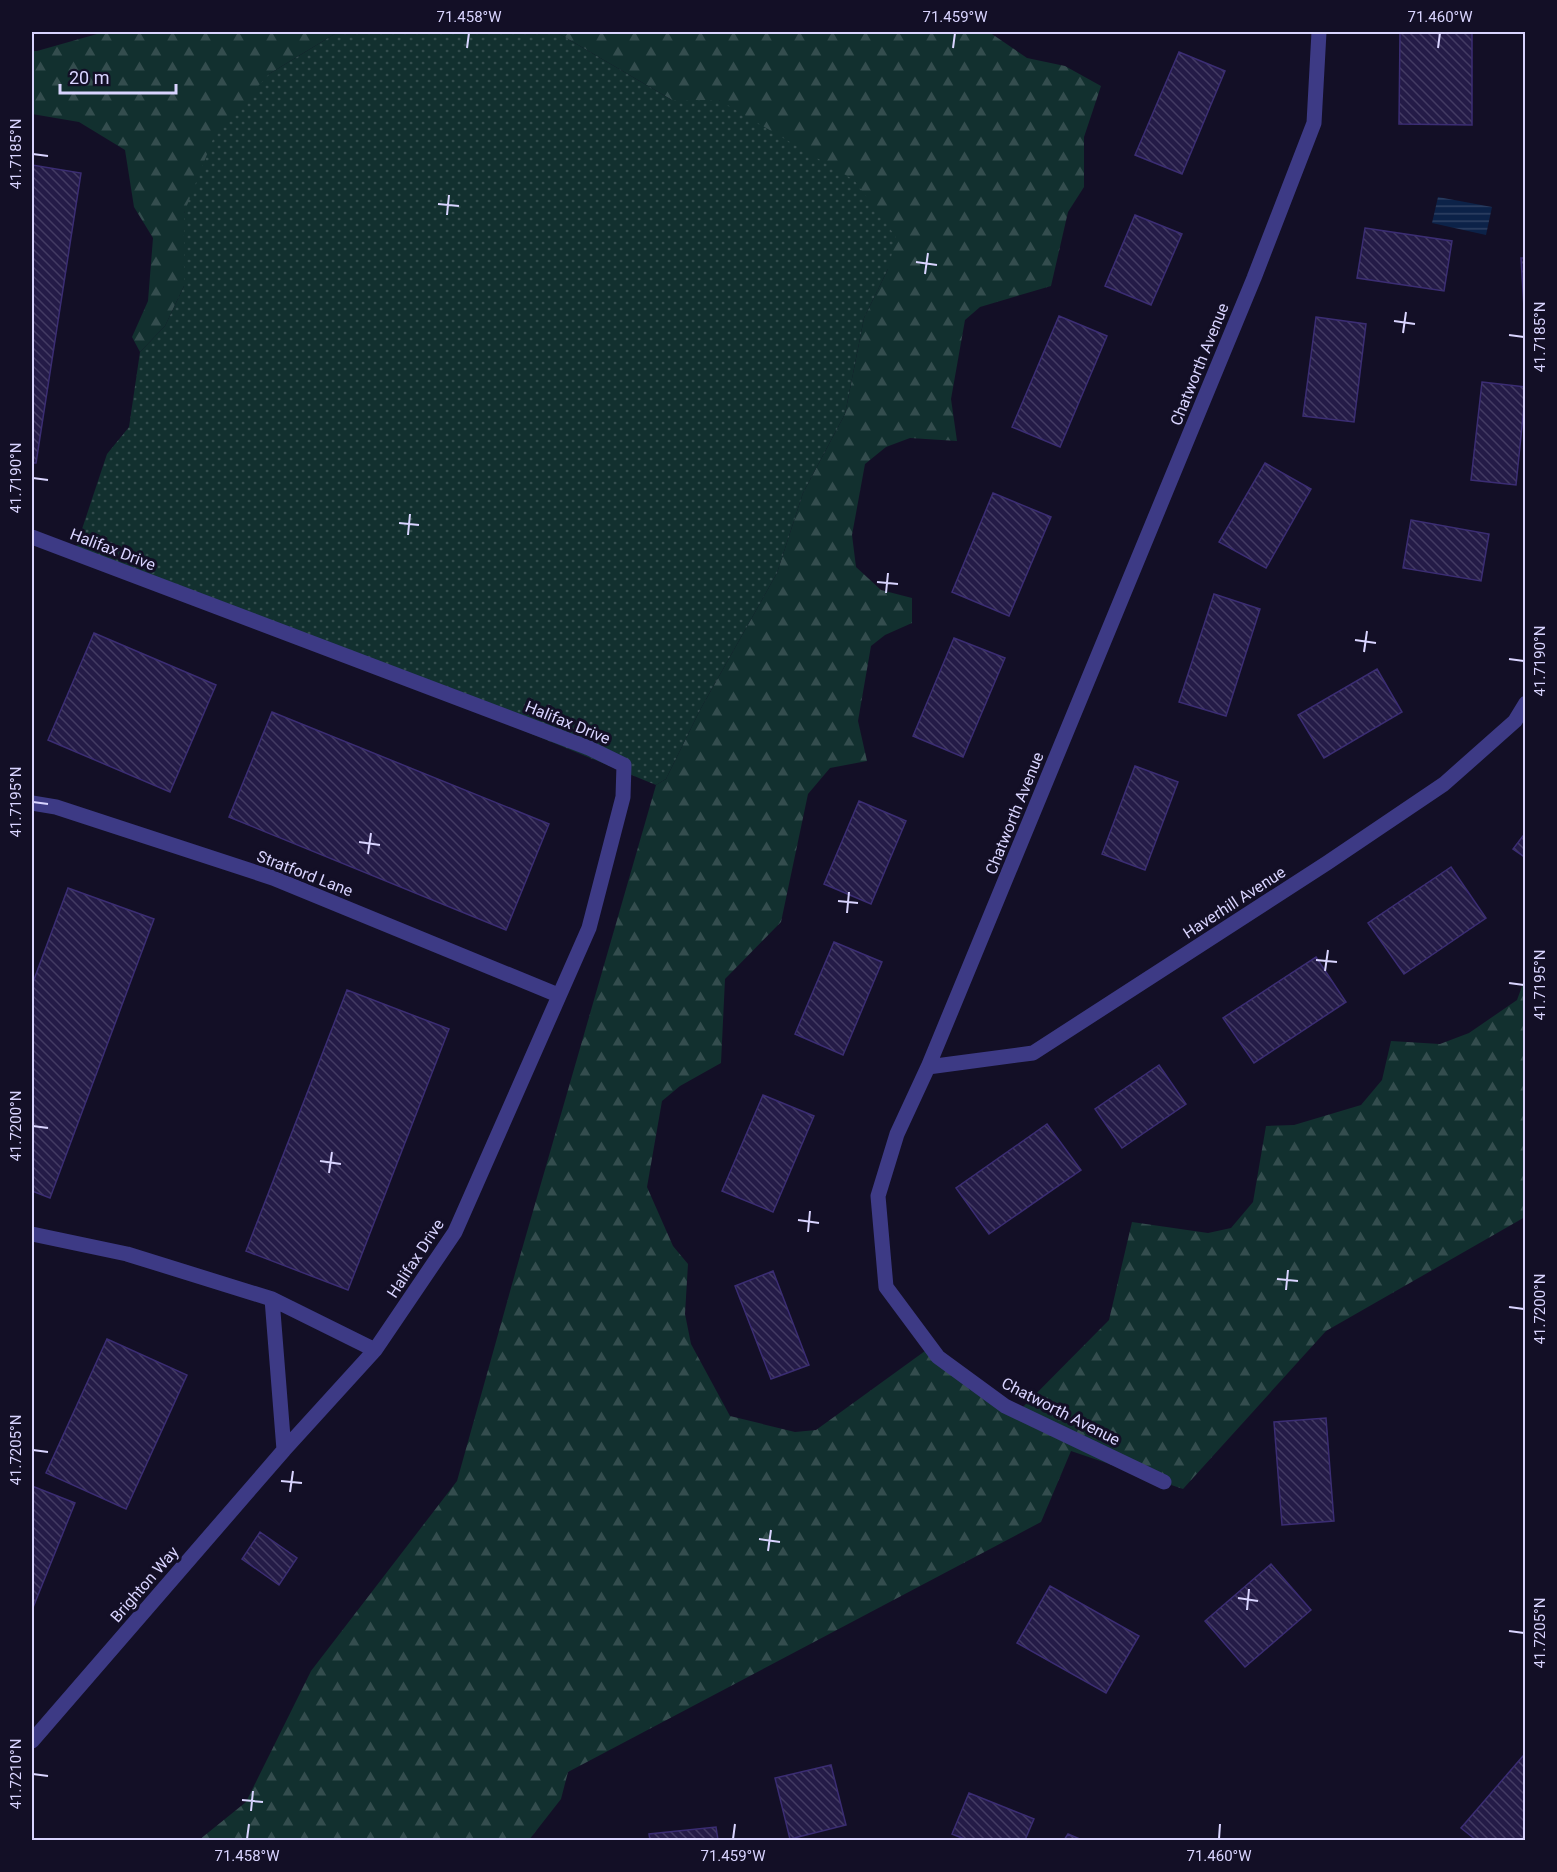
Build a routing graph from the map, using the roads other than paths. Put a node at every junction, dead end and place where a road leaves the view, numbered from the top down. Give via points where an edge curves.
1 (1319, 32) edge
2 (32, 537) edge
3 (1526, 703) edge
4 (32, 803) edge
5 (558, 995) junction
6 (928, 1067) junction
7 (32, 1234) edge
8 (272, 1299) junction
9 (375, 1350) junction
10 (284, 1450) junction
11 (1164, 1482) dead end
12 (32, 1741) edge

1 - 6 street, Chatworth Avenue via 1314,123 1254,278
2 - 5 street, Halifax Drive via 567,739 624,765 623,797 589,928
3 - 6 street, Haverhill Avenue via 1515,721 1444,784 1033,1053
4 - 5 street, Stratford Lane via 56,807 273,878
5 - 9 street, Halifax Drive via 456,1232
6 - 11 street, Chatworth Avenue via 897,1134 878,1196 886,1287 938,1357 1005,1406
7 - 8 street via 127,1254
8 - 9 street
8 - 10 street
9 - 10 street, Brighton Way
10 - 12 street, Brighton Way

